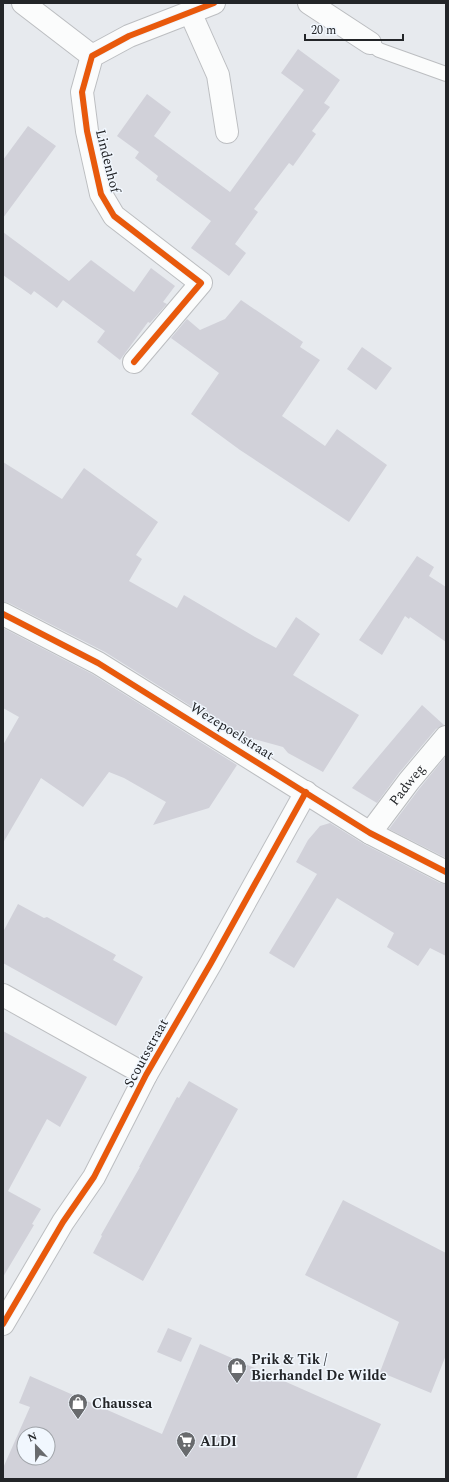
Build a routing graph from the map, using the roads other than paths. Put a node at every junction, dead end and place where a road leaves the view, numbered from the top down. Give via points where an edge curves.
1 (22, 3) edge
2 (214, 3) edge
3 (309, 3) edge
4 (190, 12) junction
5 (370, 43) joint
6 (92, 56) junction
7 (446, 74) edge
8 (227, 132) dead end
9 (134, 362) dead end
10 (3, 614) edge
11 (446, 737) edge
12 (306, 792) junction
13 (370, 833) junction
14 (446, 872) edge
15 (3, 995) edge
16 (146, 1075) junction
17 (3, 1324) edge

1 - 6 street
2 - 4 street
3 - 5 street
4 - 6 street via 129,36
4 - 8 street via 218,75
5 - 7 lane via 379,50
6 - 9 street, Lindenhof via 82,92 87,131 101,194 114,216 201,283
10 - 12 street, Wezepoelstraat via 98,662
11 - 13 street, Padweg
12 - 13 street, Wezepoelstraat
12 - 16 street, Scoutsstraat
13 - 14 street, Wezepoelstraat
15 - 16 street, Scoutsstraat
16 - 17 street, Scoutsstraat via 94,1176 63,1222

